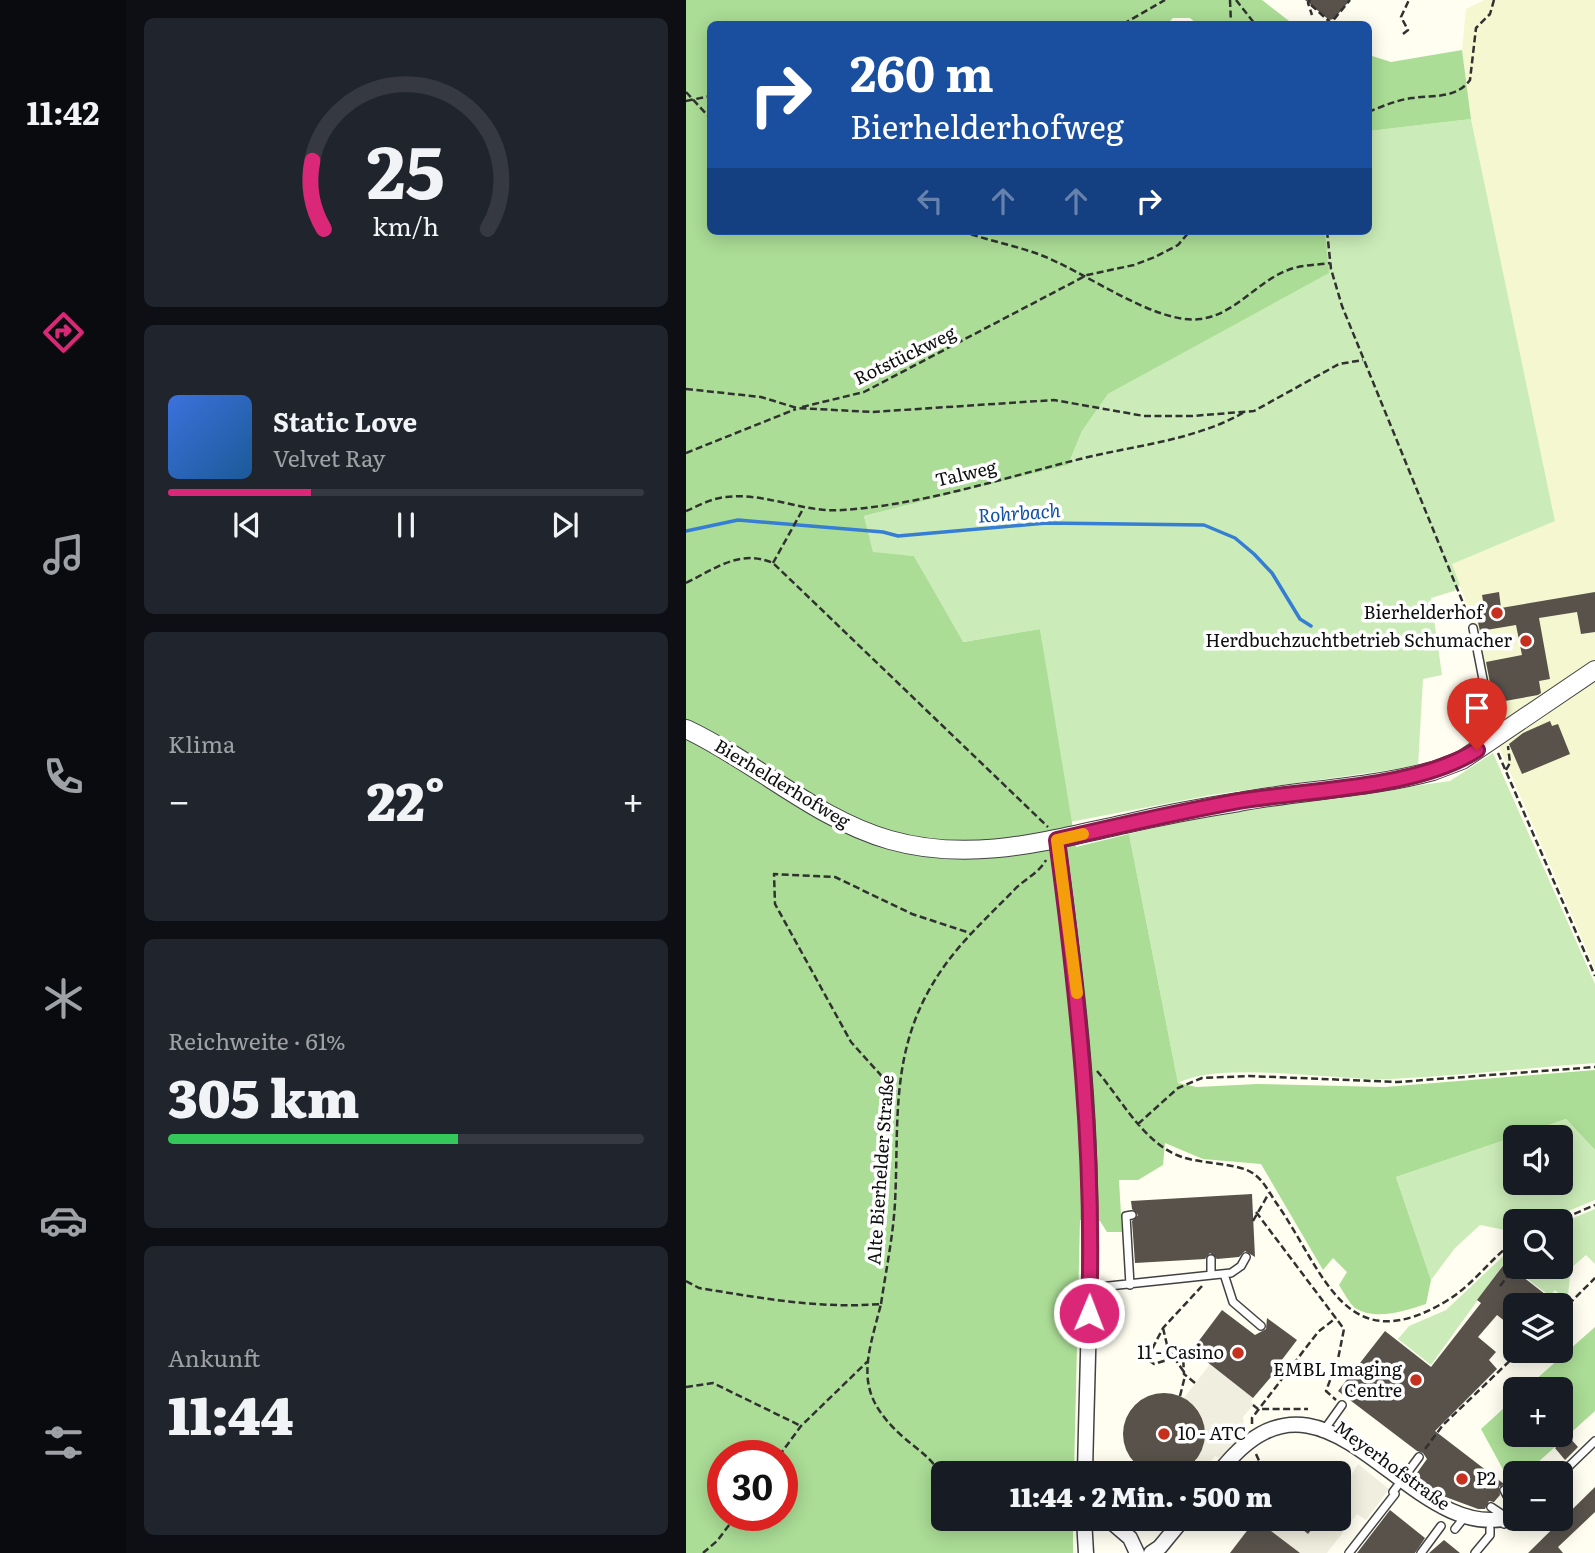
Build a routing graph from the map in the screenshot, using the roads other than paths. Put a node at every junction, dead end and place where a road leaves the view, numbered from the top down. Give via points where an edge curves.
1 (1473, 628) road end
2 (1595, 670) edge
3 (686, 729) edge
4 (1502, 738) junction
5 (1057, 840) junction
6 (1132, 1215) dead end
7 (1246, 1257) dead end
8 (1211, 1259) dead end
9 (1224, 1274) junction
10 (1208, 1276) junction
11 (1130, 1285) junction
12 (1090, 1288) junction
13 (1261, 1326) dead end
14 (1342, 1405) road end
15 (1319, 1437) junction
16 (1595, 1441) edge
17 (1419, 1457) road end
18 (1085, 1461) edge
19 (1228, 1461) edge
20 (1573, 1462) edge
21 (1398, 1496) junction
22 (1491, 1507) dead end
23 (1469, 1510) dead end
24 (1503, 1517) edge
25 (1503, 1521) edge
26 (1441, 1524) junction
27 (1503, 1524) edge
28 (1085, 1531) edge
29 (1122, 1531) edge
30 (1173, 1531) edge
31 (1086, 1553) edge
32 (1137, 1553) edge
33 (1151, 1553) edge
34 (1349, 1553) edge
35 (1421, 1553) edge
36 (1475, 1553) edge

1 - 4 lane via 1489,710
2 - 4 street, Bierhelderhofweg
3 - 5 street, Bierhelderhofweg via 839,820 888,839 965,851
4 - 5 street, Bierhelderhofweg via 1449,766 1418,775 1239,802
5 - 12 street via 1084,1062
6 - 11 lane via 1126,1216
7 - 9 lane via 1237,1270
8 - 10 lane
9 - 10 lane
9 - 13 lane via 1233,1302
10 - 11 lane
11 - 12 lane
12 - 18 street
14 - 15 lane
15 - 19 street, Meyerhofstraße via 1280,1430 1252,1438
15 - 21 street, Meyerhofstraße
16 - 20 lane
17 - 21 lane
21 - 34 lane
22 - 24 lane
23 - 26 lane
25 - 26 street, Meyerhofstraße
26 - 35 lane
27 - 36 lane
28 - 31 street
29 - 32 street
30 - 33 street

